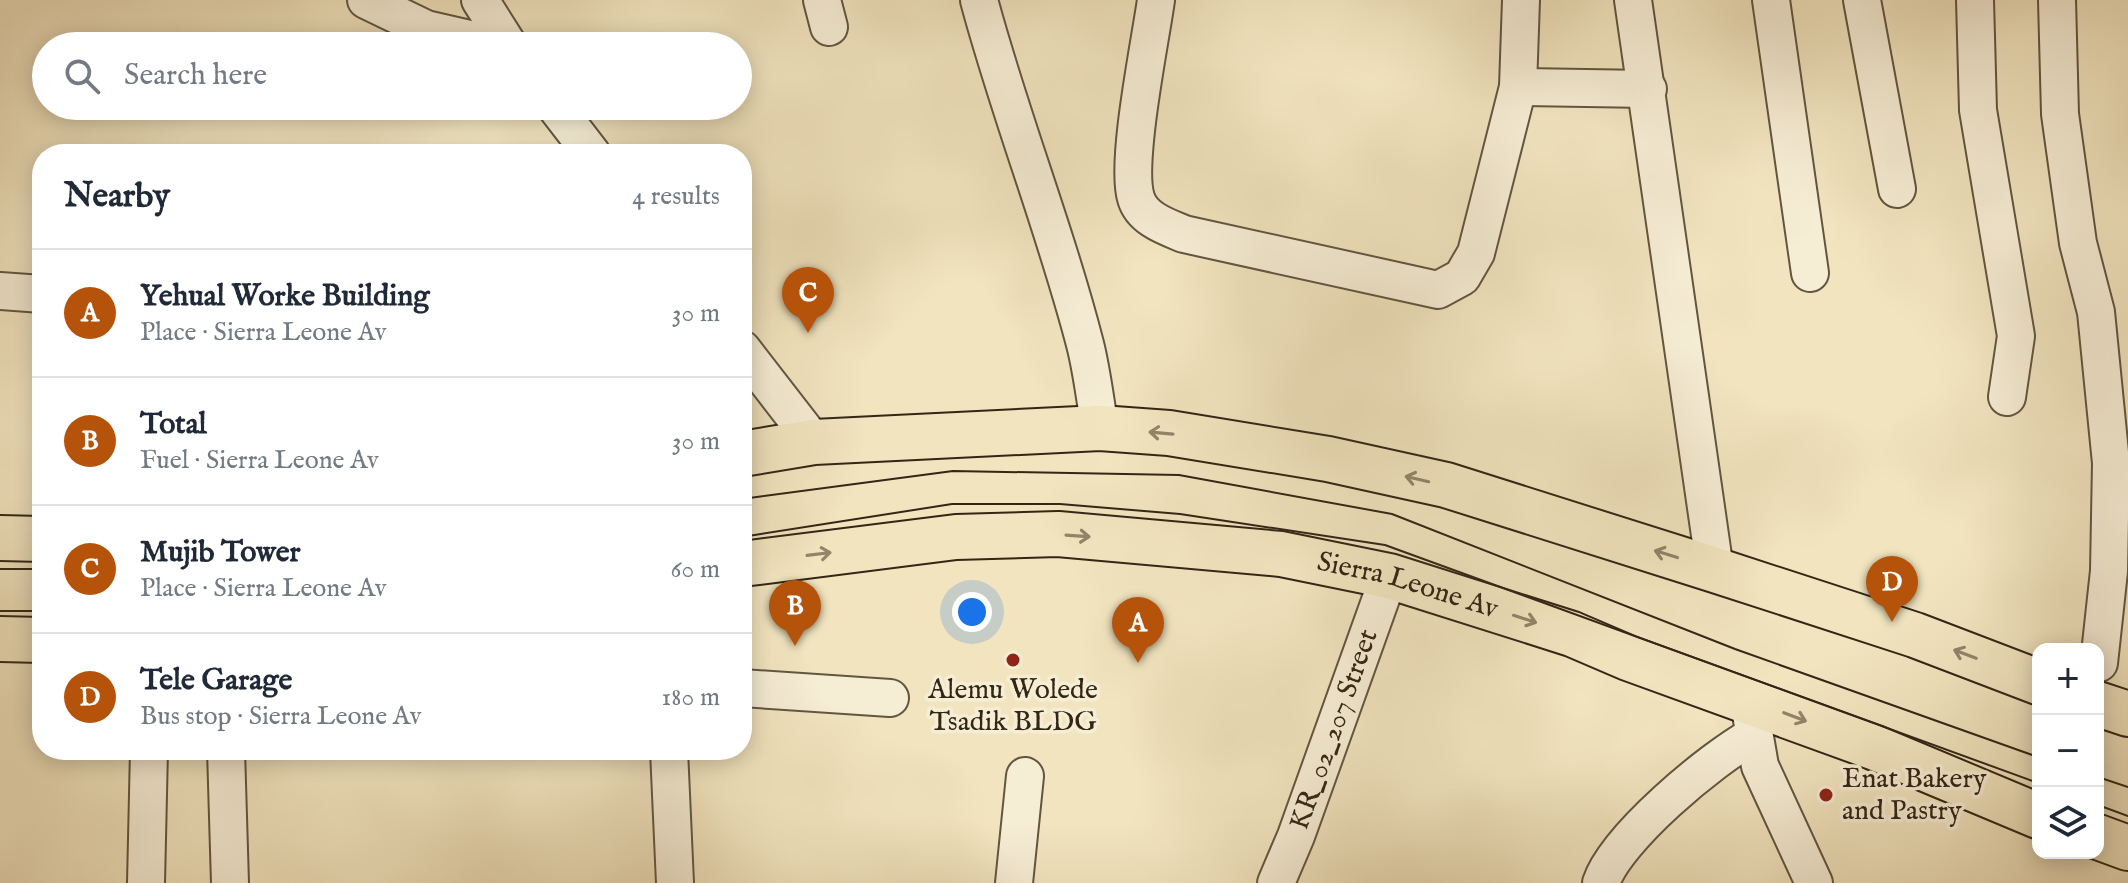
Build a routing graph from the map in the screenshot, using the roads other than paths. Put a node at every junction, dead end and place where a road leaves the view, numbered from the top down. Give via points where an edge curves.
1 (366, 0) edge
2 (480, 0) edge
3 (979, 0) edge
4 (1156, 0) edge
5 (1521, 0) edge
6 (1633, 0) edge
7 (1771, 0) edge
8 (1862, 0) edge
9 (1975, 0) edge
10 (2057, 0) edge
11 (439, 32) edge
12 (500, 32) edge
13 (1518, 87) junction
14 (1648, 89) junction
15 (566, 120) edge
16 (584, 144) edge
17 (1897, 189) dead end
18 (1810, 273) dead end
19 (0, 291) edge
20 (32, 293) edge
21 (752, 362) edge
22 (2007, 397) dead end
23 (1100, 428) junction
24 (814, 442) junction
25 (752, 452) edge
26 (0, 538) edge
27 (32, 539) edge
28 (752, 563) edge
29 (1715, 570) junction
30 (1389, 576) junction
31 (0, 639) edge
32 (32, 640) edge
33 (2101, 643) edge
34 (2032, 680) edge
35 (752, 689) edge
36 (890, 698) dead end
37 (2104, 706) edge
38 (2128, 714) edge
39 (1751, 718) junction
40 (149, 760) edge
41 (226, 760) edge
42 (669, 760) edge
43 (1025, 776) dead end
44 (2032, 814) edge
45 (2104, 839) edge
46 (2128, 848) edge
47 (146, 883) edge
48 (230, 883) edge
49 (675, 883) edge
50 (1014, 883) edge
51 (1276, 883) edge
52 (1601, 883) edge
53 (1814, 883) edge

1 - 11 street
2 - 12 street
3 - 23 street via 1078,320
4 - 13 street via 1133,166 1136,200 1152,220 1184,234 1438,290 1462,277 1476,253
5 - 13 street
6 - 14 street
7 - 18 street
8 - 17 street
9 - 22 street via 1978,110 2016,336
10 - 33 street via 2060,114 2078,243 2096,312 2111,463
13 - 14 street
14 - 29 street
15 - 16 street
19 - 20 street
21 - 24 street
23 - 24 main road
29 -> 23 main road via 1446,485 1328,459 1169,433
24 - 25 main road
26 - 27 main road
28 -> 30 main road, Sierra Leone Av via 956,537 1058,534 1281,554
34 -> 29 main road
30 -> 39 main road, Sierra Leone Av via 1572,634
30 - 51 street, KR_02_207 Street
31 - 32 main road
35 - 36 street
37 - 38 main road
39 -> 44 main road, Sierra Leone Av
39 - 52 street via 1722,753 1622,846
39 - 53 street via 1760,766
40 - 47 street
41 - 48 street
42 - 49 street
43 - 50 street
45 - 46 main road

